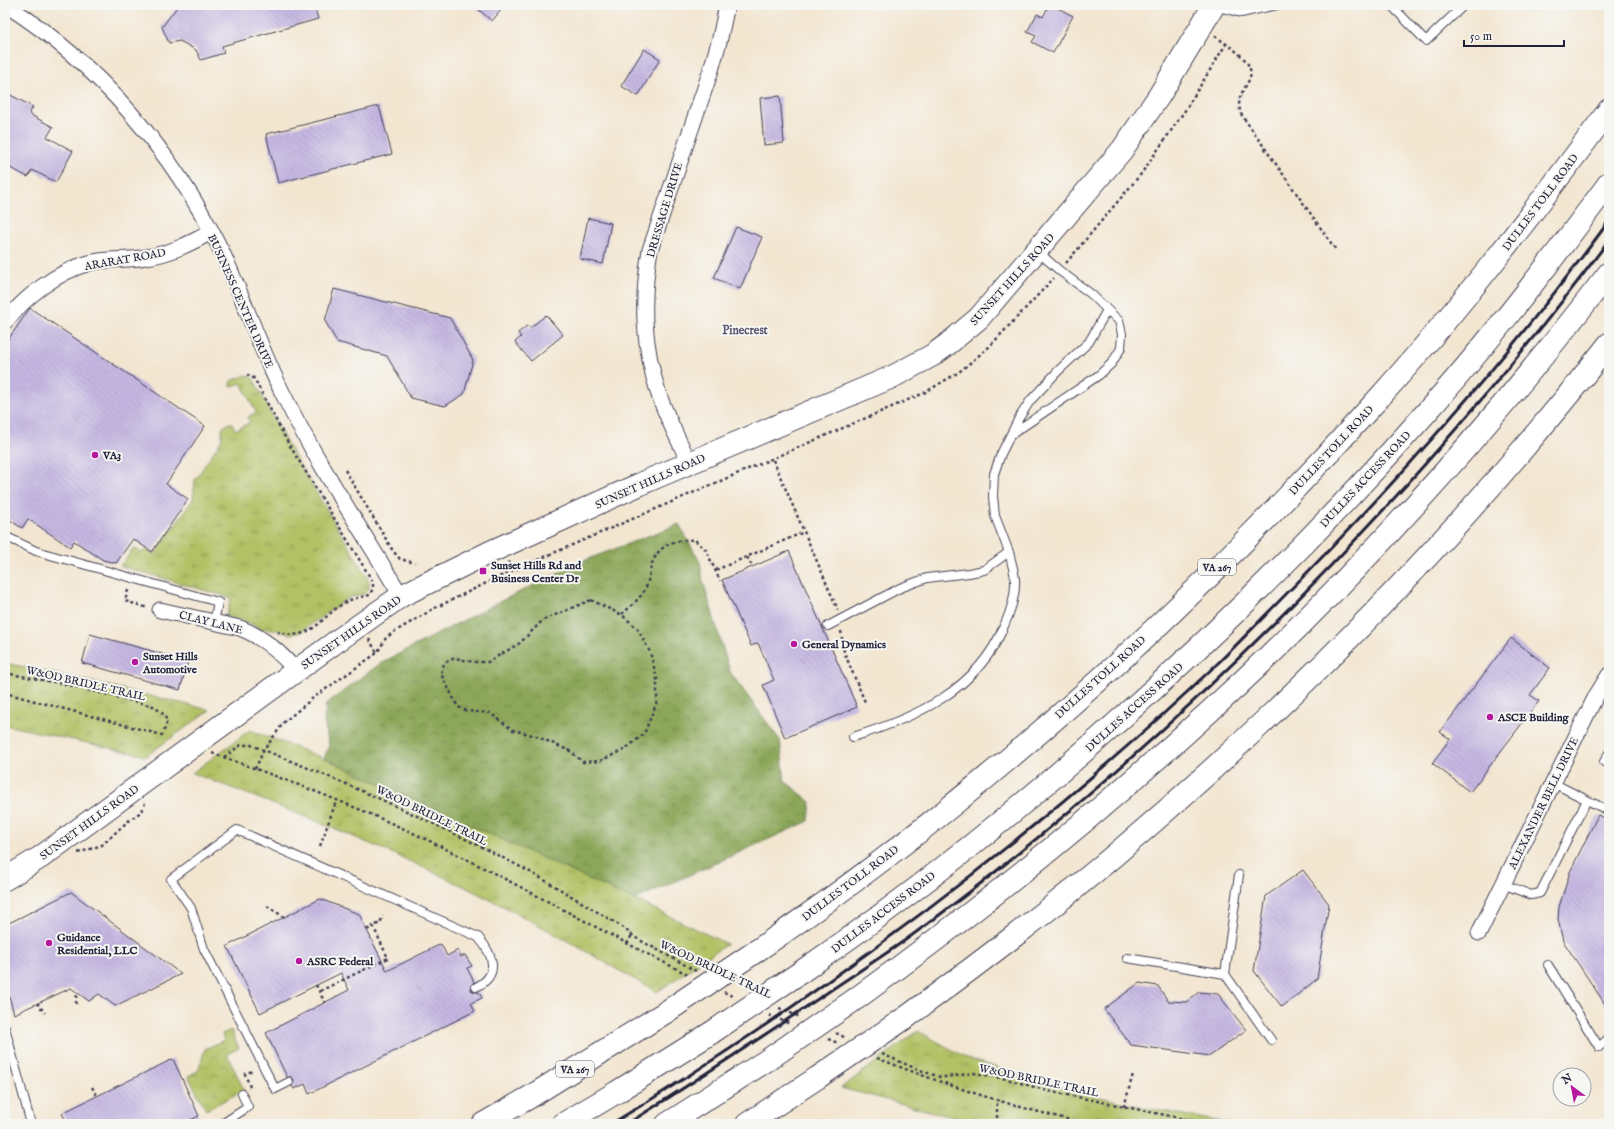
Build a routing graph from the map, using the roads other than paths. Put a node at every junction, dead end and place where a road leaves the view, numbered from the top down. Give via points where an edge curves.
1 (6, 5) edge
2 (727, 5) edge
3 (1277, 5) edge
4 (1391, 5) edge
5 (1464, 5) edge
6 (1214, 6) edge
7 (1609, 110) edge
8 (1609, 183) edge
9 (211, 232) junction
10 (1037, 251) junction
11 (1609, 273) edge
12 (1107, 310) junction
13 (5, 322) edge
14 (1609, 344) edge
15 (1011, 435) junction
16 (689, 462) junction
17 (5, 536) edge
18 (1009, 552) junction
19 (402, 596) junction
20 (156, 610) road end
21 (214, 622) junction
22 (828, 626) dead end
23 (296, 672) junction
24 (1609, 675) edge
25 (853, 737) dead end
26 (1609, 753) edge
27 (1609, 764) edge
28 (1553, 783) junction
29 (1587, 800) junction
30 (1609, 811) edge
31 (1239, 875) dead end
32 (5, 879) edge
33 (1503, 884) junction
34 (1479, 933) dead end
35 (1127, 958) dead end
36 (1548, 965) dead end
37 (1225, 974) junction
38 (476, 987) dead end
39 (5, 1028) edge
40 (1609, 1038) edge
41 (1271, 1040) dead end
42 (290, 1082) dead end
43 (242, 1094) road end
44 (31, 1124) edge
45 (222, 1124) edge
46 (483, 1124) edge
47 (563, 1124) edge
48 (667, 1124) edge
49 (747, 1124) edge

1 - 9 street, BUSINESS CENTER DRIVE via 68,52 124,107 153,140 186,186
2 - 16 street, DRESSAGE DRIVE via 720,38 654,239 645,279 645,334 650,365 659,396
3 - 6 lane via 1241,13
4 - 5 lane via 1426,41
6 - 10 main road, SUNSET HILLS ROAD via 1159,96 1122,150
7 - 46 main road, DULLES TOLL ROAD / VA 267, bridge via 1502,252 1381,396 1260,525 1122,659 983,780 858,878 666,1012
8 - 47 main road, DULLES ACCESS ROAD, bridge via 1566,242 1432,406 1339,508 1188,659 1065,768 911,892 711,1033
9 - 13 street, ARARAT ROAD via 179,248 160,254 96,262 78,267 42,287
9 - 19 street, BUSINESS CENTER DRIVE via 232,273 293,415
10 - 12 lane
10 - 16 main road, SUNSET HILLS ROAD via 979,318 933,355 879,383
11 - 48 main road, bridge via 1551,348 1412,507 1333,591 1210,712 1055,847 938,939 770,1059
12 - 15 lane via 1089,342 1030,401
12 - 15 lane via 1119,321 1122,334 1121,348 1112,363 1099,375
14 - 49 main road, bridge via 1474,506 1424,561 1302,685 1209,772 1115,855 1009,940 908,1016
15 - 18 lane via 994,474 993,496 996,516
16 - 19 main road, SUNSET HILLS ROAD via 488,553
17 - 21 lane via 36,551 218,602
18 - 22 lane via 984,570 927,578 900,588
18 - 25 lane via 1015,580 1012,608 999,639 981,667 937,702 886,727
19 - 23 main road, SUNSET HILLS ROAD via 372,615
20 - 21 street, CLAY LANE
21 - 23 street, CLAY LANE via 240,628 265,640
23 - 32 main road, SUNSET HILLS ROAD via 41,857
24 - 28 street, ALEXANDER BELL DRIVE
26 - 27 lane via 1604,762
28 - 29 lane
28 - 33 street, ALEXANDER BELL DRIVE
29 - 30 lane
29 - 33 lane via 1540,893 1531,895
31 - 37 lane
33 - 34 street, ALEXANDER BELL DRIVE
35 - 37 lane
36 - 40 lane via 1599,1047
37 - 41 lane
38 - 42 lane via 486,982 492,970 487,947 478,937 237,830 171,879 191,908 204,949 275,1089
39 - 44 lane
43 - 45 lane via 248,1107

